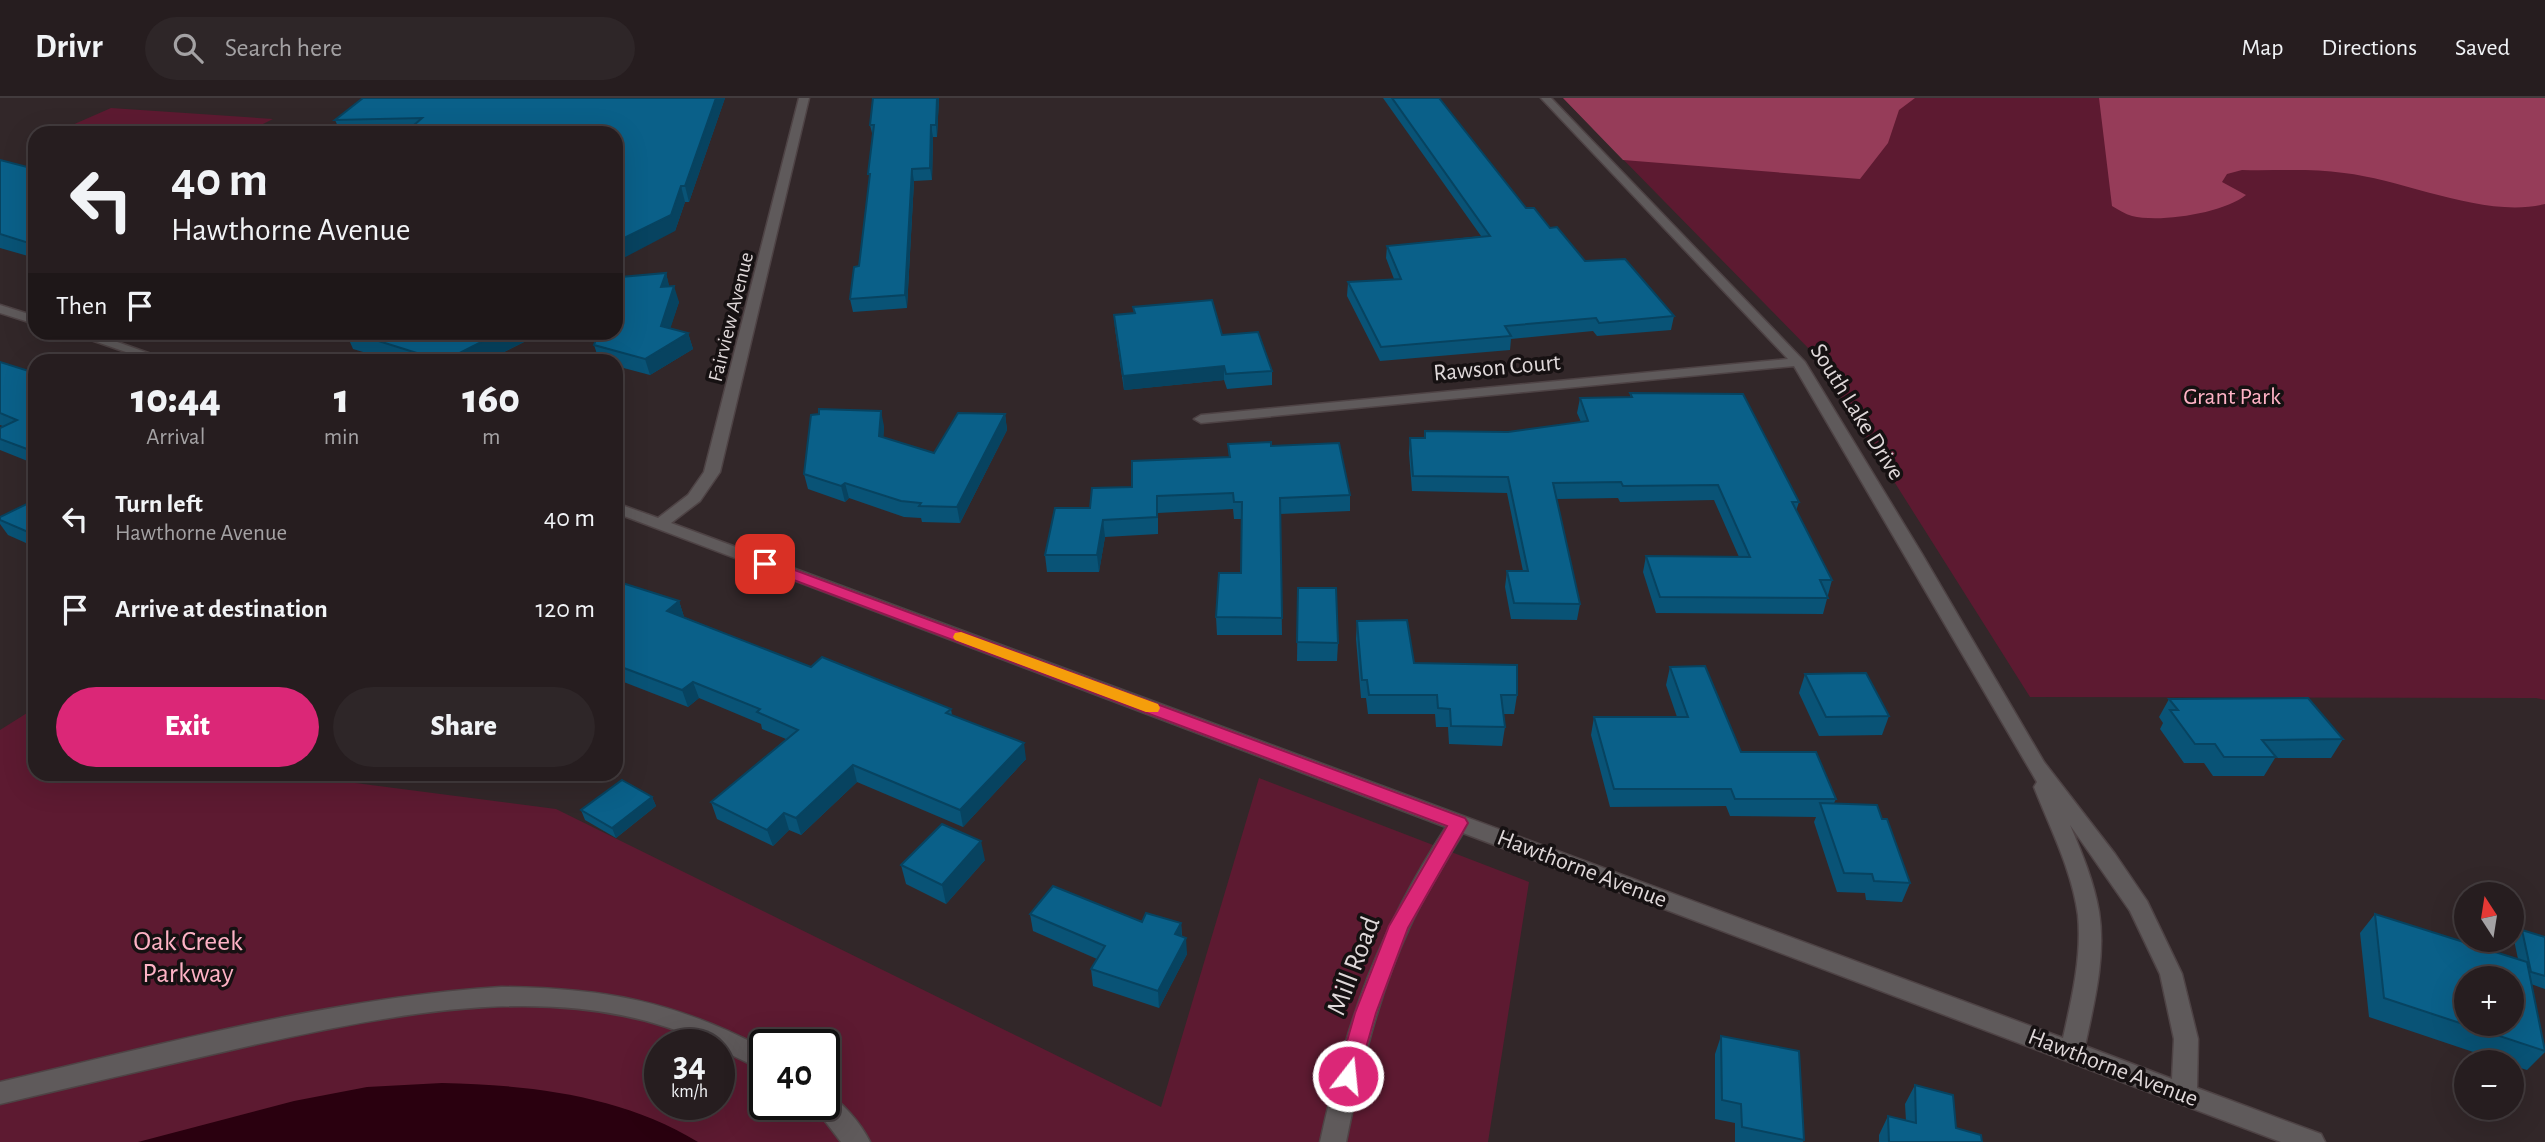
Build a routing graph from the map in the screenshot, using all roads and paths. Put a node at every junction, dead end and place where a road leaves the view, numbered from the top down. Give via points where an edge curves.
1 (804, 98) edge
2 (1546, 98) edge
3 (0, 309) edge
4 (28, 318) edge
5 (100, 340) edge
6 (143, 354) edge
7 (1798, 362) junction
8 (1201, 419) dead end
9 (623, 511) edge
10 (660, 524) junction
11 (2037, 767) junction
12 (1459, 823) junction
13 (749, 1052) edge
14 (2072, 1052) junction
15 (0, 1093) edge
16 (2184, 1094) junction
17 (838, 1120) edge
18 (857, 1142) edge
19 (1333, 1142) edge
20 (2312, 1142) edge

1 - 10 street, Fairview Avenue via 712,472 694,498
2 - 7 street, South Lake Drive
3 - 4 street
5 - 6 street
7 - 8 street, Rawson Court
7 - 11 street, South Lake Drive
9 - 10 street, Hawthorne Avenue
10 - 12 street, Hawthorne Avenue
11 - 14 street, South Lake Drive via 2082,889 2090,929
11 - 16 street, South Lake Drive via 2131,895 2171,974 2186,1039
12 - 14 street, Hawthorne Avenue
12 - 19 street, Mill Road via 1399,926 1366,1013
13 - 15 street via 655,1012 598,1001 475,998 335,1017
14 - 16 street, Hawthorne Avenue
16 - 20 street, Hawthorne Avenue
17 - 18 street

